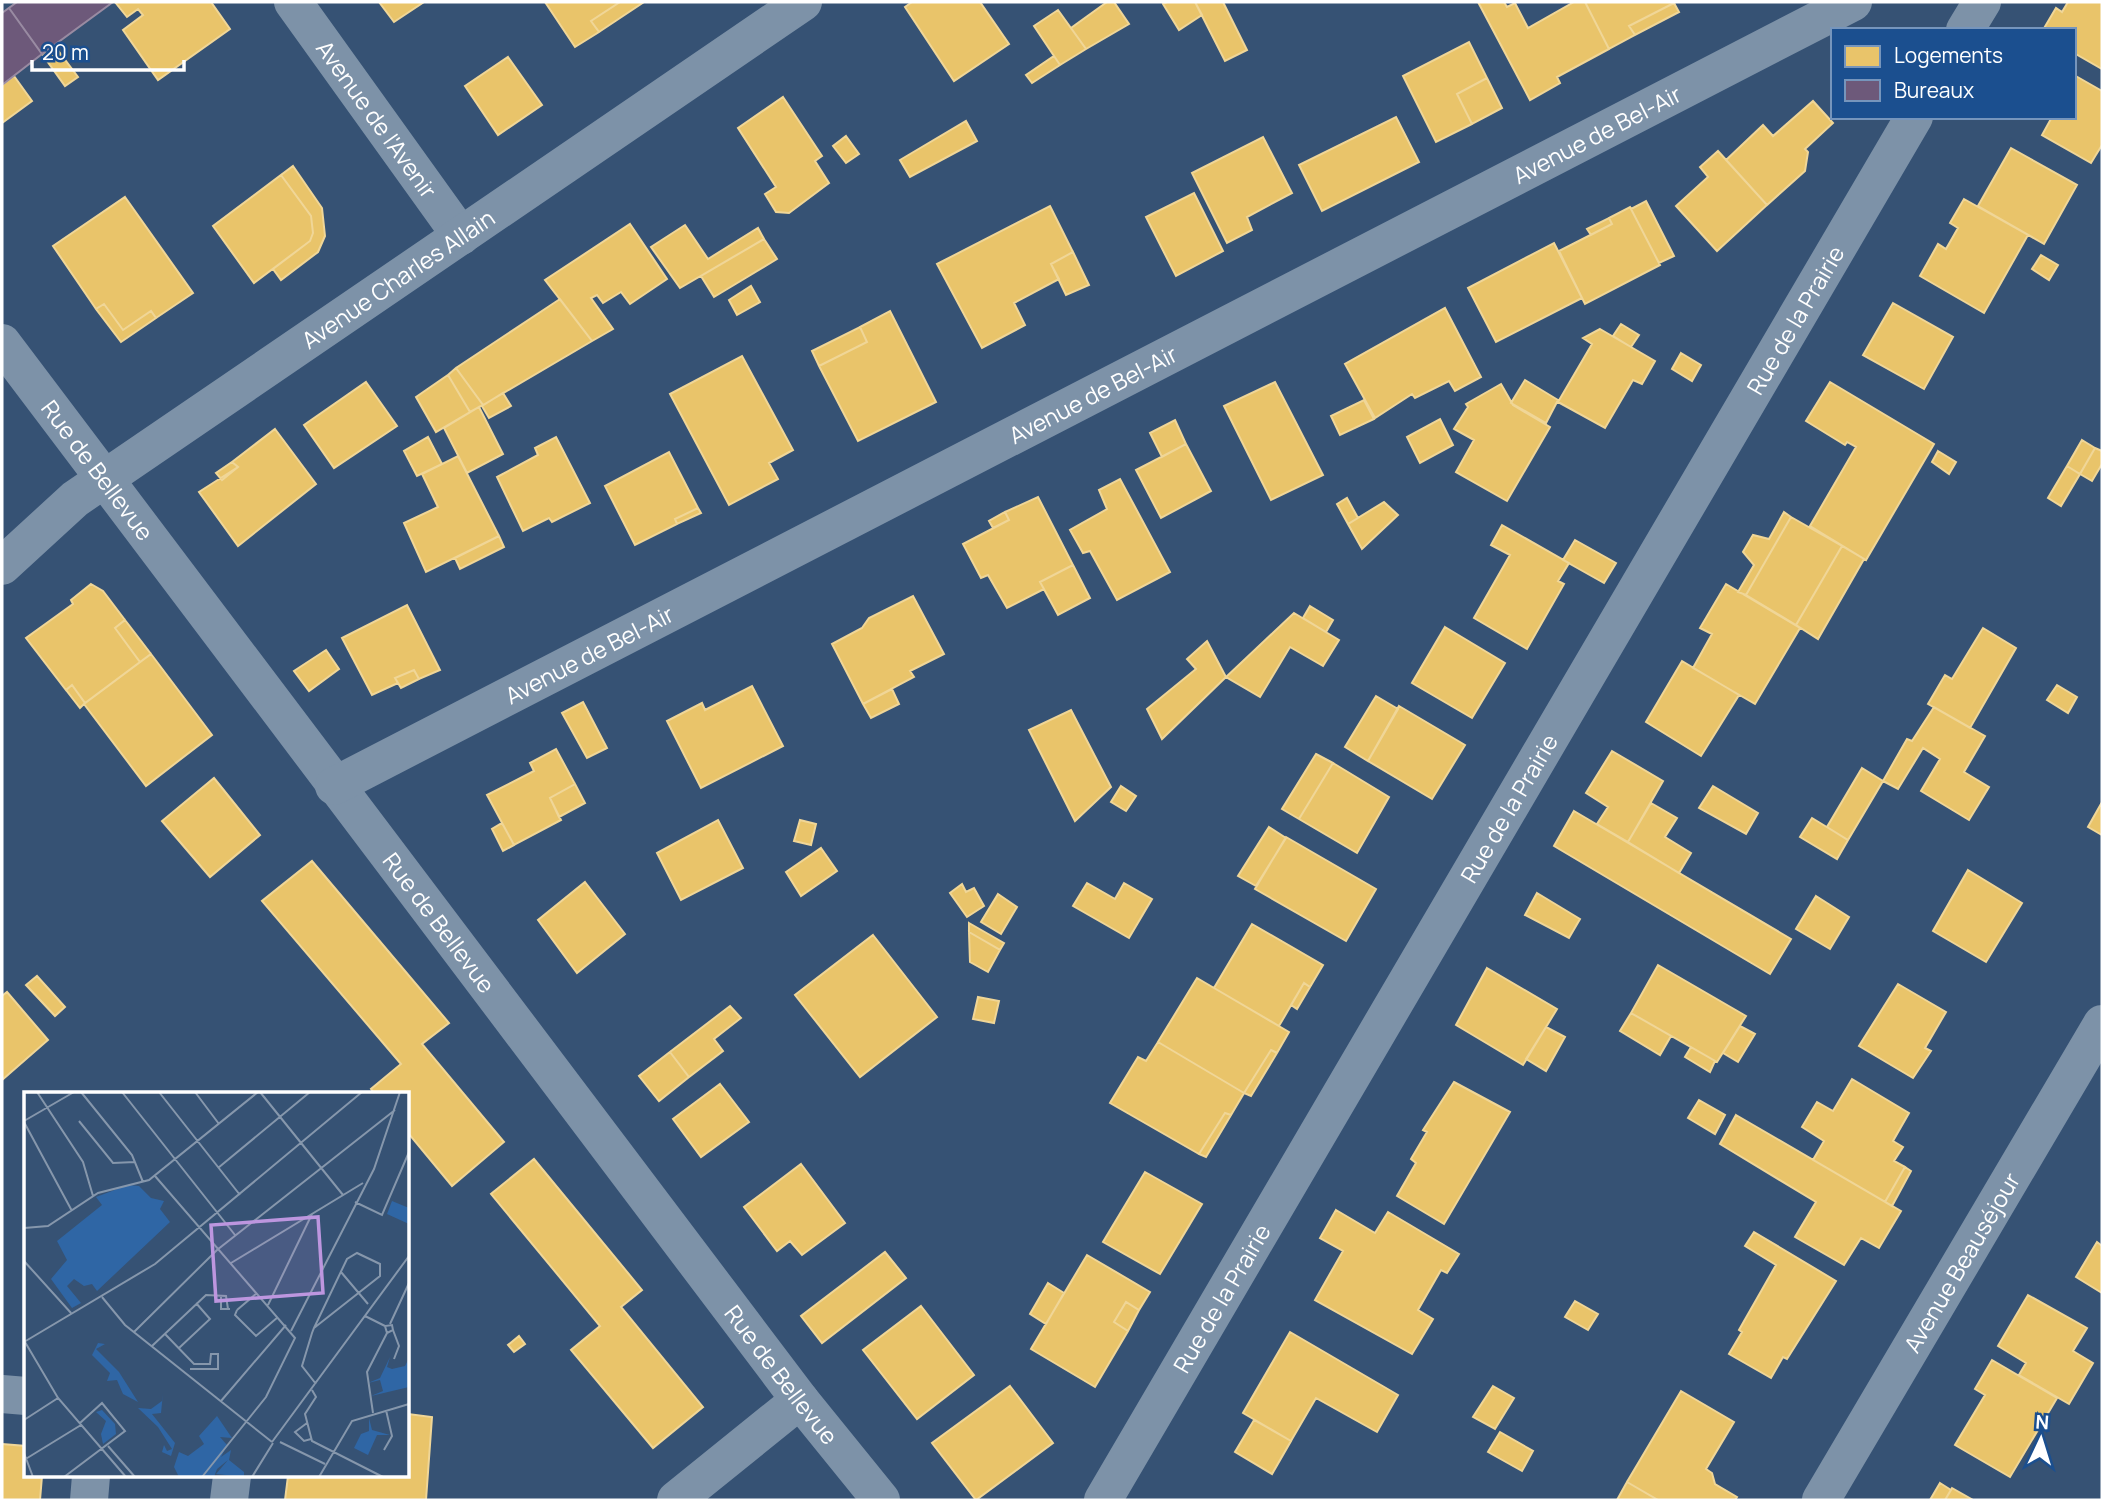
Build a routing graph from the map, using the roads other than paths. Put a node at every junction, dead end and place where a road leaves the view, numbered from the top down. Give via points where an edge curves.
1 (293, 2) edge
2 (803, 2) edge
3 (1853, 2) edge
4 (1982, 2) edge
5 (1966, 28) edge
6 (1913, 119) edge
7 (461, 236) junction
8 (2, 342) edge
9 (106, 479) junction
10 (2, 566) edge
11 (334, 786) junction
12 (2102, 1024) edge
13 (2, 1394) edge
14 (24, 1396) edge
15 (800, 1400) junction
16 (91, 1478) edge
17 (232, 1478) edge
18 (89, 1500) edge
19 (229, 1500) edge
20 (676, 1500) edge
21 (881, 1500) edge
22 (1103, 1500) edge
23 (1821, 1500) edge

1 - 7 street, Avenue de l'Avenir
2 - 7 street, Avenue Charles Allain
3 - 11 street, Avenue de Bel-Air
4 - 5 street
6 - 22 street, Rue de la Prairie
7 - 9 street, Avenue Charles Allain
8 - 9 street, Rue de Bellevue
9 - 10 street, Avenue Charles Allain via 75,499
9 - 11 street, Rue de Bellevue
11 - 15 street, Rue de Bellevue
12 - 23 street, Avenue Beauséjour
13 - 14 street
15 - 20 street
15 - 21 street, Rue de Bellevue
16 - 18 street
17 - 19 street

